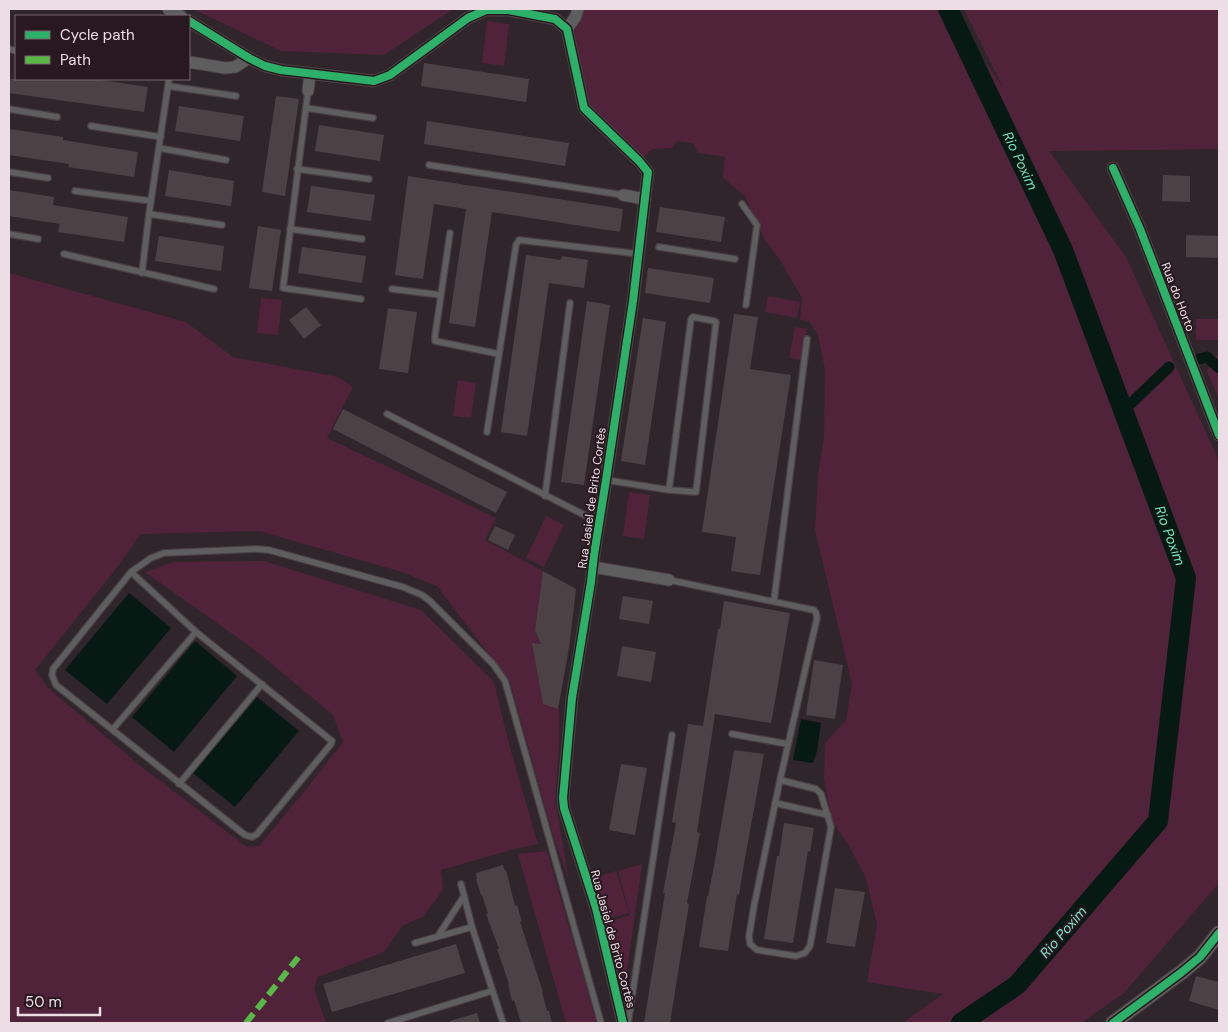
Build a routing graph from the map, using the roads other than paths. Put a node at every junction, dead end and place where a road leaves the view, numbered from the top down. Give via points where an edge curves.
1 (578, 9) edge
2 (540, 12) edge
3 (190, 22) edge
4 (567, 29) junction
5 (249, 58) junction
6 (190, 62) edge
7 (310, 74) junction
8 (169, 80) edge
9 (168, 86) junction
10 (308, 91) joint
11 (236, 96) dead end
12 (306, 108) junction
13 (9, 109) edge
14 (57, 117) dead end
15 (374, 118) dead end
16 (91, 126) dead end
17 (160, 137) junction
18 (159, 148) junction
19 (226, 160) dead end
20 (429, 165) dead end
21 (1113, 168) dead end
22 (298, 169) junction
23 (9, 172) edge
24 (48, 178) dead end
25 (369, 179) dead end
26 (75, 191) dead end
27 (623, 196) joint
28 (645, 199) junction
29 (151, 201) junction
30 (742, 204) dead end
31 (149, 214) junction
32 (222, 225) dead end
33 (290, 229) junction
34 (450, 233) dead end
35 (9, 234) edge
36 (38, 239) dead end
37 (362, 239) dead end
38 (659, 247) dead end
39 (64, 254) dead end
40 (639, 254) junction
41 (735, 259) dead end
42 (142, 273) junction
43 (392, 289) dead end
44 (214, 290) dead end
45 (441, 296) junction
46 (361, 299) dead end
47 (570, 303) dead end
48 (746, 305) dead end
49 (807, 339) dead end
50 (498, 354) junction
51 (387, 414) dead end
52 (486, 432) dead end
53 (1219, 435) edge
54 (606, 480) junction
55 (669, 490) junction
56 (545, 496) junction
57 (600, 523) junction
58 (593, 567) junction
59 (131, 572) junction
60 (670, 580) joint
61 (774, 601) junction
62 (196, 632) junction
63 (262, 684) junction
64 (113, 729) junction
65 (732, 734) dead end
66 (672, 735) dead end
67 (788, 744) junction
68 (780, 780) junction
69 (179, 784) junction
70 (775, 803) junction
71 (828, 815) junction
72 (461, 884) dead end
73 (464, 896) junction
74 (472, 927) junction
75 (1219, 933) edge
76 (438, 936) junction
77 (415, 943) dead end
78 (492, 991) junction
79 (388, 1023) edge
80 (503, 1023) edge
81 (601, 1023) edge
82 (623, 1023) edge
83 (628, 1023) edge
84 (1113, 1023) edge

1 - 4 street
2 - 4 street
2 - 7 street via 486,10 468,18 390,74 374,81
3 - 5 street
4 - 28 street, Rua Jasiel de Brito Cortês via 584,108 647,170
5 - 6 street via 225,68
5 - 7 street via 281,70
7 - 10 street
8 - 9 lane
9 - 11 lane
9 - 17 lane
10 - 12 lane
12 - 15 lane
12 - 22 lane
13 - 14 lane
16 - 17 lane
17 - 18 lane
18 - 19 lane
18 - 29 lane
20 - 27 lane
21 - 53 street, Rua do Horto via 1140,229
22 - 25 lane
22 - 33 lane
23 - 24 lane
26 - 29 lane
27 - 28 street
28 - 40 street, Rua Jasiel de Brito Cortês
29 - 31 lane
30 - 48 lane via 756,225
31 - 32 lane
31 - 42 lane
33 - 37 lane
33 - 46 lane via 283,288
34 - 45 lane
35 - 36 lane
38 - 41 lane
39 - 42 lane
40 - 50 lane via 519,240
40 - 54 street, Rua Jasiel de Brito Cortês
42 - 44 lane
43 - 45 lane
45 - 50 lane via 435,341
47 - 56 lane
49 - 61 lane
50 - 52 lane
51 - 56 lane
54 - 55 lane
54 - 57 street, Rua Jasiel de Brito Cortês
55 - 55 lane via 691,319 714,320 697,491
56 - 57 lane
57 - 58 street, Rua Jasiel de Brito Cortês
58 - 60 street
58 - 82 street, Rua Jasiel de Brito Cortês via 572,698 563,802 596,908
59 - 62 lane
59 - 64 lane via 53,669 52,675 56,685
59 - 81 lane via 164,553 262,548 403,587 430,601 505,681
60 - 61 lane
61 - 67 lane via 814,610 816,614
62 - 63 lane
62 - 64 lane
63 - 69 lane
63 - 69 lane via 332,739 313,767 252,837
64 - 69 lane
65 - 67 lane
66 - 83 lane
67 - 68 lane
68 - 70 lane
68 - 71 lane via 816,789 824,800
70 - 71 lane
70 - 71 lane via 749,936 750,944 757,950 796,956 805,953 810,946 831,827
72 - 73 lane
73 - 74 lane
73 - 76 lane
74 - 76 lane
74 - 78 lane
75 - 84 street via 1182,972
76 - 77 lane
78 - 79 lane
78 - 80 lane

